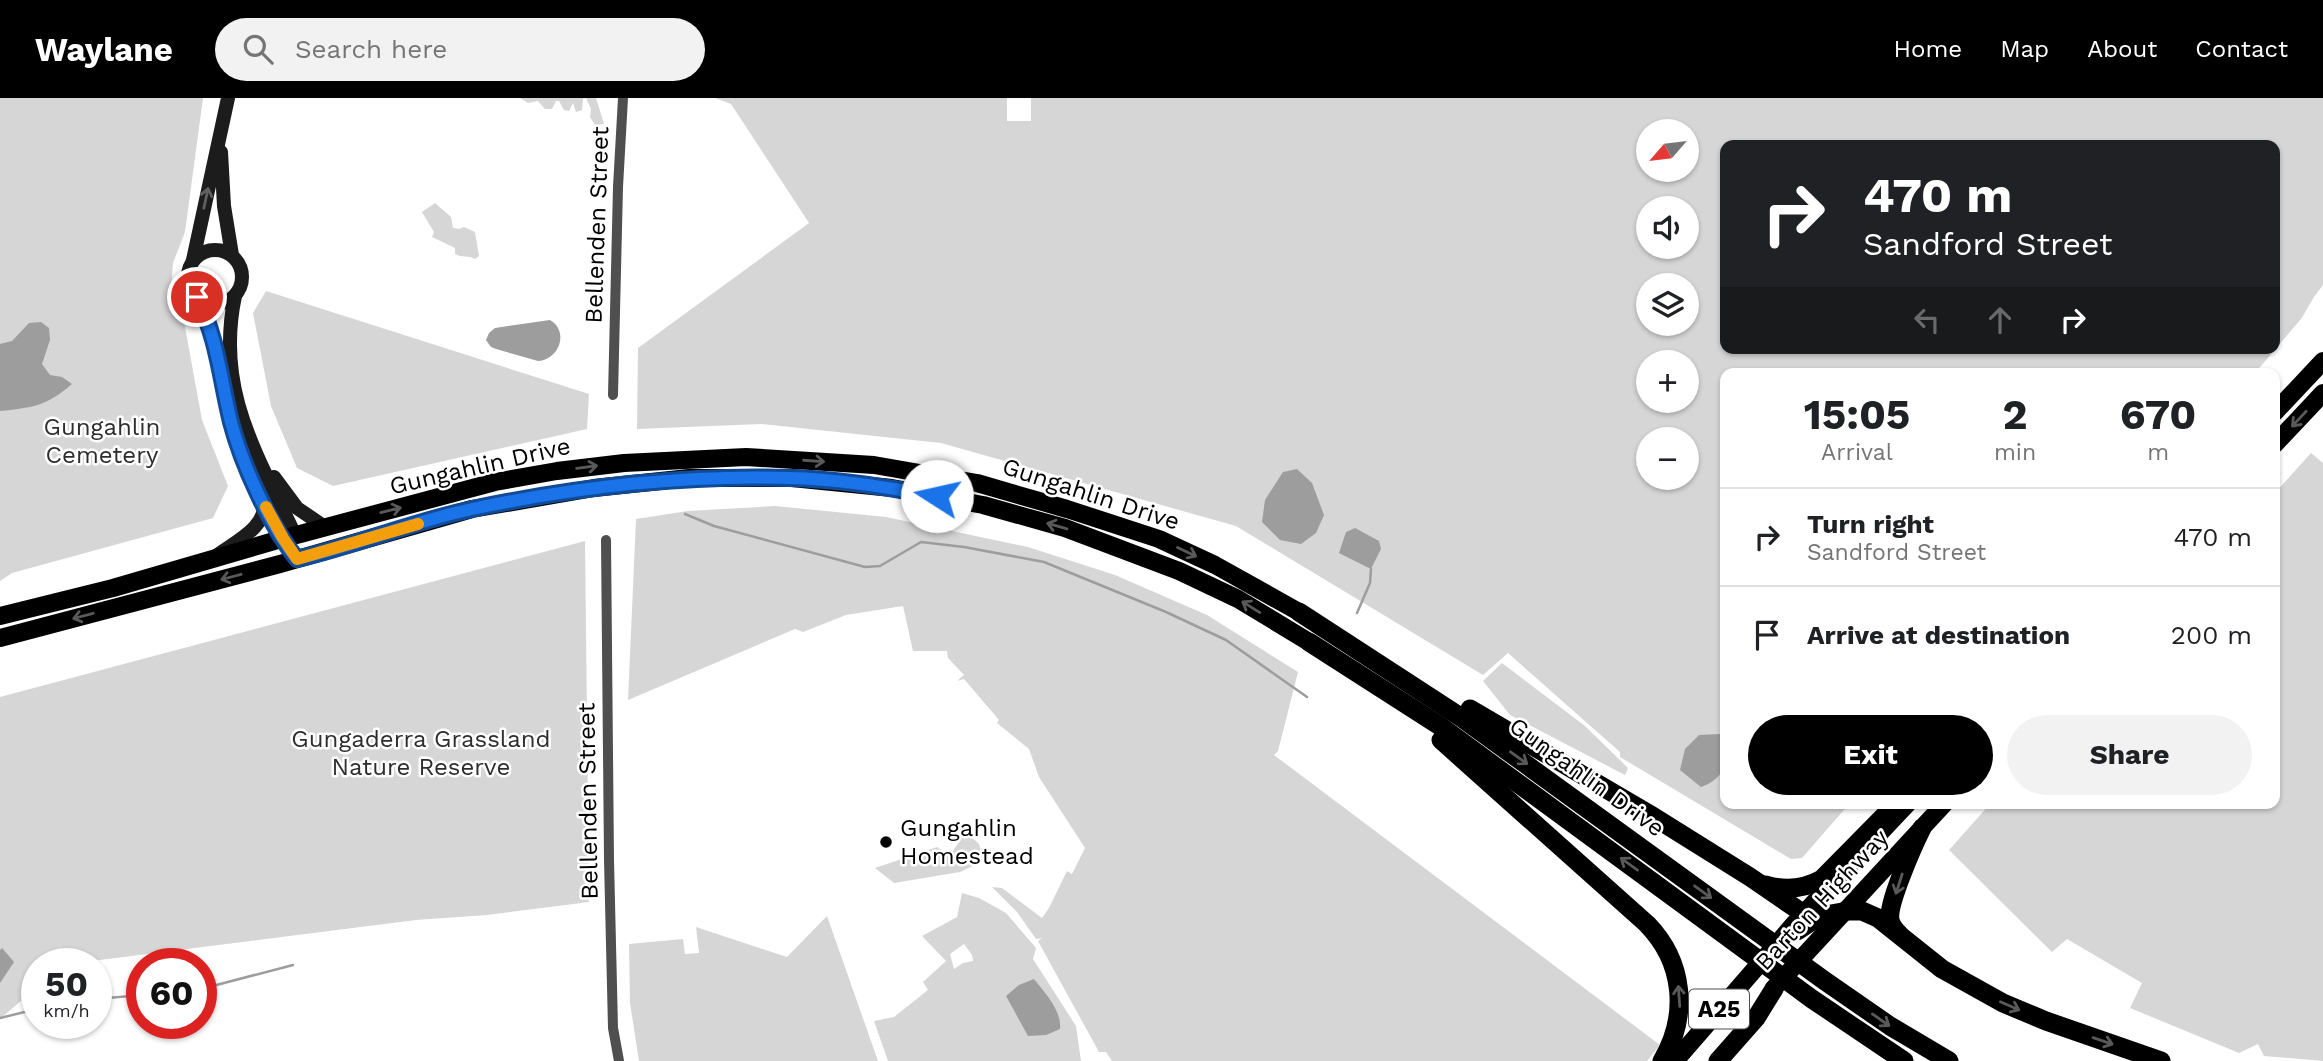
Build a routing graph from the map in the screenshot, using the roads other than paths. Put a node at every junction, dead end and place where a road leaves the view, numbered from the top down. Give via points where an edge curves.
1 (228, 98) edge
2 (623, 98) edge
3 (221, 137) junction
4 (232, 255) junction
5 (193, 260) junction
6 (234, 296) junction
7 (197, 297) junction
8 (2322, 362) edge
9 (2323, 393) edge
10 (613, 395) dead end
11 (2280, 407) edge
12 (248, 434) junction
13 (2280, 439) edge
14 (263, 501) junction
15 (325, 527) junction
16 (289, 537) junction
17 (606, 540) dead end
18 (298, 559) junction
19 (209, 561) junction
20 (1299, 612) junction
21 (0, 616) edge
22 (0, 638) edge
23 (1309, 642) joint
24 (1342, 663) junction
25 (1890, 809) edge
26 (1903, 809) edge
27 (1939, 809) edge
28 (1922, 828) junction
29 (1750, 877) junction
30 (1845, 911) junction
31 (1807, 918) junction
32 (1903, 939) junction
33 (1810, 950) junction
34 (1774, 989) junction
35 (1812, 999) junction
36 (619, 1061) edge
37 (1662, 1061) edge
38 (1675, 1061) edge
39 (1709, 1061) edge
40 (1718, 1061) edge
41 (1887, 1061) edge
42 (1904, 1061) edge
43 (1949, 1061) edge
44 (2161, 1061) edge

1 - 3 main road
2 - 10 street, Bellenden Street
3 - 4 main road
5 -> 3 main road
4 - 5 main road via 212,249
4 - 6 main road via 243,277
5 - 7 main road via 188,278
6 - 7 main road via 216,304
6 - 12 main road via 229,360
7 - 14 main road via 217,349 233,429
8 - 11 main road
9 -> 13 main road
12 - 15 main road via 289,499
12 - 16 main road
14 - 16 main road
14 - 19 main road via 259,522
15 - 16 main road, Gungahlin Drive
15 -> 20 main road, Gungahlin Drive via 495,482 624,463 746,457 874,465 978,483 1159,539
16 - 18 main road
16 - 19 main road, Gungahlin Drive
17 - 36 street, Bellenden Street via 613,1028
18 -> 22 main road, Gungahlin Drive
23 -> 18 main road, Gungahlin Drive via 1238,599 1179,571 1065,528 905,490 792,478 689,478 594,488 472,509
19 - 21 main road, Gungahlin Drive
20 - 29 highway via 1383,656
20 -> 43 highway, Gungahlin Drive via 1462,718 1825,981
23 - 24 highway, Gungahlin Drive
35 -> 24 highway, Gungahlin Drive via 1440,726
37 -> 24 highway via 1677,1028 1680,998 1674,965 1658,936 1468,763
25 - 29 highway via 1816,882 1786,889
26 - 31 main road, Barton Highway / A25
27 - 28 main road, Barton Highway / A25
28 - 30 main road, Barton Highway / A25
28 -> 32 highway via 1890,914 1891,924
29 - 31 highway
30 - 31 main road
30 - 32 highway via 1874,916
30 - 33 main road, Barton Highway / A25
31 - 33 main road via 1814,933
31 - 38 main road, Barton Highway / A25 via 1764,959
32 -> 44 highway via 1950,974 2003,1003
33 - 34 main road, Barton Highway / A25
34 - 39 main road, Barton Highway / A25
34 - 40 highway via 1756,1018
35 - 41 highway
35 - 42 highway, Gungahlin Drive

